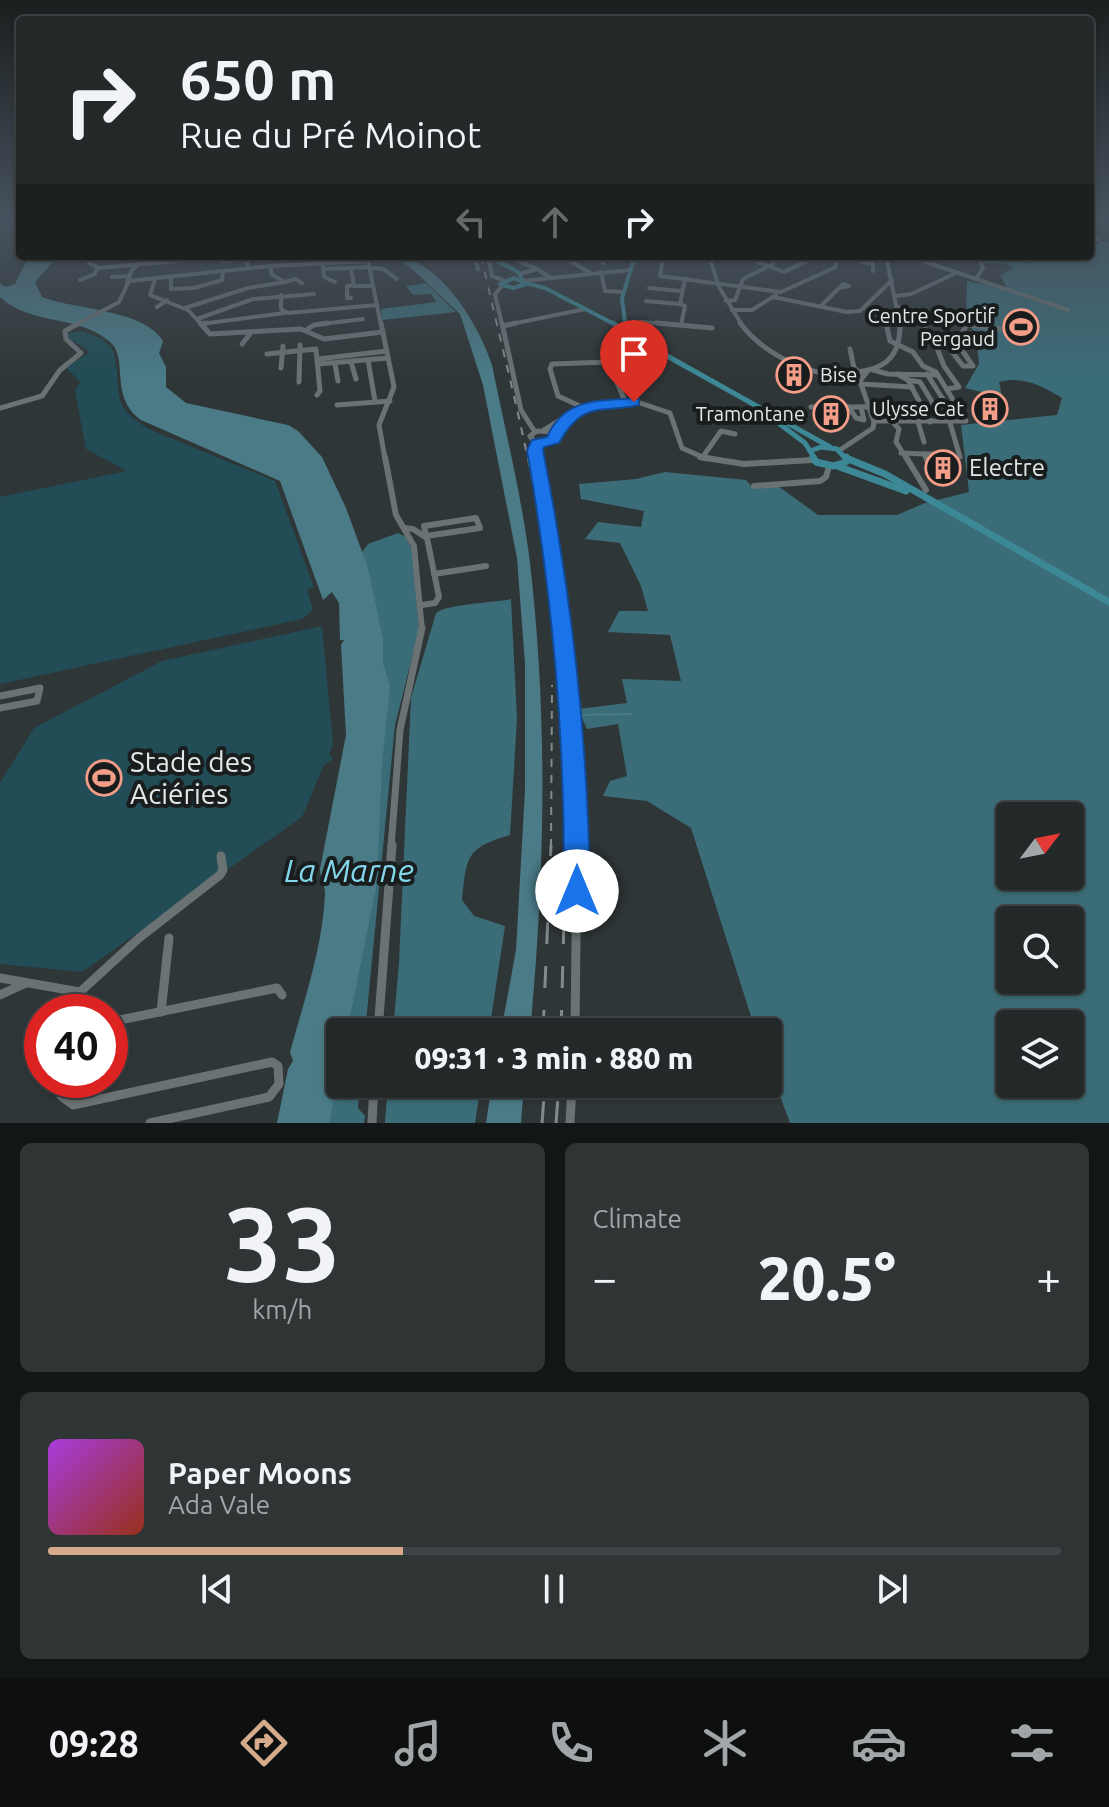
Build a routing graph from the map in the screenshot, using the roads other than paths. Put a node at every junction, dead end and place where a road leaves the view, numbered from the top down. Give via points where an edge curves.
1 (96, 271) edge
2 (135, 271) edge
3 (185, 271) edge
4 (231, 271) edge
5 (271, 271) edge
6 (324, 271) edge
7 (351, 271) edge
8 (370, 271) edge
9 (386, 271) edge
10 (491, 271) edge
11 (512, 271) edge
12 (533, 271) edge
13 (541, 271) edge
14 (587, 271) edge
15 (610, 271) edge
16 (630, 271) edge
17 (659, 271) edge
18 (713, 271) edge
19 (826, 271) edge
20 (890, 271) edge
21 (951, 271) edge
22 (981, 271) edge
23 (214, 272) joint
24 (601, 272) junction
25 (757, 272) edge
26 (223, 273) junction
27 (590, 273) junction
28 (956, 273) junction
29 (184, 275) junction
30 (112, 277) dead end
31 (171, 278) junction
32 (551, 278) junction
33 (155, 279) junction
34 (397, 279) dead end
35 (522, 279) junction
36 (685, 279) junction
37 (976, 279) junction
38 (80, 280) dead end
39 (892, 280) junction
40 (131, 282) junction
41 (244, 282) dead end
42 (285, 282) junction
43 (335, 282) dead end
44 (302, 283) dead end
45 (502, 283) junction
46 (716, 283) junction
47 (353, 285) junction
48 (373, 286) junction
49 (739, 286) junction
50 (251, 287) junction
51 (649, 288) dead end
52 (839, 288) dead end
53 (681, 291) junction
54 (623, 292) junction
55 (781, 292) junction
56 (314, 294) dead end
57 (281, 295) junction
58 (151, 296) junction
59 (347, 296) dead end
60 (896, 296) junction
61 (773, 297) junction
62 (143, 299) dead end
63 (167, 300) junction
64 (646, 301) dead end
65 (726, 301) junction
66 (680, 304) junction
67 (377, 305) junction
68 (821, 306) junction
69 (157, 307) dead end
70 (899, 307) junction
71 (185, 308) junction
72 (585, 309) junction
73 (732, 310) junction
74 (1068, 310) dead end
75 (285, 313) junction
76 (901, 316) junction
77 (363, 319) dead end
78 (199, 321) junction
79 (641, 322) dead end
80 (968, 323) junction
81 (623, 324) junction
82 (503, 326) junction
83 (681, 326) junction
84 (712, 328) dead end
85 (925, 329) dead end
86 (306, 330) junction
87 (1008, 330) dead end
88 (383, 332) junction
89 (250, 334) junction
90 (364, 338) dead end
91 (348, 340) dead end
92 (934, 340) junction
93 (331, 341) dead end
94 (957, 343) junction
95 (242, 344) dead end
96 (946, 344) junction
97 (898, 346) junction
98 (300, 347) junction
99 (284, 349) junction
100 (850, 349) dead end
101 (267, 354) dead end
102 (387, 355) junction
103 (368, 357) junction
104 (351, 359) junction
105 (335, 361) junction
106 (318, 362) junction
107 (944, 366) junction
108 (281, 368) dead end
109 (932, 369) junction
110 (897, 374) junction
111 (927, 374) junction
112 (937, 375) junction
113 (848, 377) junction
114 (875, 377) dead end
115 (863, 378) junction
116 (356, 379) dead end
117 (908, 380) junction
118 (338, 381) dead end
119 (299, 382) dead end
120 (877, 385) junction
121 (912, 387) junction
122 (947, 389) junction
123 (317, 395) dead end
124 (375, 401) junction
125 (390, 401) junction
126 (626, 403) junction
127 (755, 404) junction
128 (337, 405) dead end
129 (922, 406) junction
130 (582, 407) junction
131 (811, 407) dead end
132 (849, 407) junction
133 (861, 407) junction
134 (871, 407) junction
135 (0, 408) edge
136 (951, 412) dead end
137 (572, 415) junction
138 (876, 421) junction
139 (893, 422) junction
140 (918, 422) junction
141 (931, 422) junction
142 (950, 423) junction
143 (544, 430) junction
144 (535, 432) junction
145 (554, 434) junction
146 (735, 434) dead end
147 (924, 442) dead end
148 (538, 444) junction
149 (830, 447) junction
150 (840, 450) junction
151 (810, 451) junction
152 (901, 453) junction
153 (924, 454) dead end
154 (960, 457) dead end
155 (702, 458) junction
156 (846, 458) junction
157 (812, 460) junction
158 (833, 466) junction
159 (754, 486) dead end
160 (926, 490) dead end
161 (939, 507) junction
162 (404, 528) junction
163 (426, 537) junction
164 (486, 566) dead end
165 (434, 574) junction
166 (1109, 602) edge
167 (422, 605) junction
168 (0, 696) edge
169 (0, 708) edge
170 (221, 856) dead end
171 (169, 938) dead end
172 (0, 978) edge
173 (27, 983) junction
174 (80, 992) joint
175 (0, 995) edge
176 (282, 995) dead end
177 (161, 1012) junction
178 (128, 1018) edge
179 (379, 1018) edge
180 (575, 1018) edge
181 (128, 1093) edge
182 (64, 1098) edge
183 (105, 1098) edge
184 (373, 1098) edge
185 (571, 1098) edge
186 (150, 1123) edge
187 (372, 1123) edge
188 (570, 1123) edge

1 - 38 street
2 - 40 street
3 - 29 street
4 - 26 street
5 - 42 street
6 - 43 street via 324,277
7 - 47 street
8 - 48 street
9 - 34 street
10 - 45 street
11 - 35 main road
12 - 35 street
13 - 32 street
14 - 27 street
15 - 24 street
16 - 54 main road
17 - 36 street via 658,276
18 - 46 street
19 - 55 street
20 - 39 street
21 - 28 street
22 - 37 street
23 - 26 street
23 - 29 street
24 - 27 street
24 - 54 street via 605,291
25 - 49 street
26 - 31 street via 221,281 194,288 171,289
27 - 32 street
28 - 37 street
28 - 60 street
29 - 31 street
30 - 40 street
31 - 33 street
32 - 35 street
33 - 40 street
33 - 58 street
35 - 45 main road
35 - 45 main road
35 - 72 main road
36 - 46 street
36 - 53 street
37 - 74 street
39 - 60 street
39 - 68 street via 860,311
40 - 135 street via 119,302 64,335 80,349 79,356 60,370 42,396
41 - 50 street
42 - 44 street via 293,278
42 - 50 street
45 - 82 street via 495,291
46 - 49 street
46 - 65 street
47 - 48 street
47 - 59 street via 347,286
48 - 67 street
49 - 55 street
49 - 65 street via 735,300
50 - 71 street
51 - 53 street
52 - 68 street
53 - 66 street
54 - 81 main road
55 - 61 street
56 - 57 street
57 - 75 street
57 - 78 street via 240,303
58 - 62 street
58 - 63 street
60 - 70 street
61 - 68 street
61 - 73 street via 754,309
63 - 69 street
63 - 71 street
64 - 66 street
65 - 73 street
66 - 83 street via 685,306
67 - 75 street
67 - 88 street
70 - 76 street
70 - 97 street via 885,320 890,341
71 - 78 street
72 - 81 main road
72 - 82 street
73 - 113 street via 755,340 776,356
75 - 78 street
76 - 80 street
76 - 97 street via 904,334
77 - 86 street
78 - 89 street via 210,334
79 - 83 street
80 - 87 street
80 - 94 street
81 - 127 main road via 660,352
82 - 144 street via 521,410
83 - 84 street
85 - 92 street
86 - 88 street via 321,339
86 - 89 street
88 - 102 street
89 - 95 street
90 - 103 street
91 - 104 street
92 - 96 street
92 - 107 street
93 - 105 street
94 - 96 street
94 - 96 street via 973,366 963,366
97 - 109 street
97 - 115 street
98 - 99 street
98 - 106 street via 315,348
98 - 119 street
99 - 101 street
99 - 108 street
100 - 115 street via 854,368
102 - 103 street
102 - 125 street via 394,387
103 - 104 street
103 - 124 street
104 - 105 street
104 - 116 street
105 - 106 street
105 - 118 street
106 - 123 street
107 - 109 street
107 - 122 street via 959,387
109 - 112 street
110 - 111 street
110 - 115 street
110 - 117 street
111 - 112 street
111 - 136 street
112 - 122 street
113 - 115 street
113 - 115 street
114 - 120 street
115 - 120 street
115 - 134 street
117 - 121 street
117 - 129 street via 920,382 934,405
120 - 121 street
121 - 129 street
122 - 142 street via 966,421
124 - 125 street
124 - 128 street
125 - 162 street via 379,425 396,515
126 - 130 street
126 - 130 street via 605,361 552,364 558,396
126 - 155 street via 666,409 679,445
127 - 149 main road
127 - 151 main road
129 - 141 street
130 - 137 street
131 - 132 street
132 - 133 street
132 - 133 street via 863,423
133 - 134 street
134 - 138 street
137 - 143 street
137 - 145 street
138 - 139 street
138 - 150 street via 867,436
139 - 140 street
139 - 152 street via 899,429 896,442
140 - 141 street
140 - 147 street
141 - 142 street
142 - 154 street
143 - 144 street
143 - 145 street
144 - 148 street via 529,438
145 - 148 street via 552,441
146 - 155 street via 721,431
148 - 180 street via 534,457 559,586 572,712
149 - 150 main road
149 - 151 main road
150 - 156 main road
151 - 157 main road
152 - 153 street
152 - 160 street
155 - 157 street
156 - 158 main road
156 - 161 main road via 885,474
157 - 158 main road
158 - 159 street via 820,481
158 - 161 main road
161 - 166 main road
162 - 163 street
162 - 167 street via 414,546
163 - 163 street via 453,532 480,528 476,518 424,526
163 - 165 street
164 - 165 street
165 - 167 street via 438,600
167 - 179 street via 423,631 400,730
168 - 169 street via 40,688 37,701
170 - 174 street via 220,875
171 - 177 street
172 - 173 street
173 - 174 street
173 - 175 street
176 - 177 street via 277,988
177 - 178 street
181 - 186 street via 272,1062 278,1066 279,1084 269,1097
182 - 183 street via 73,1105
184 - 187 street
185 - 188 street

